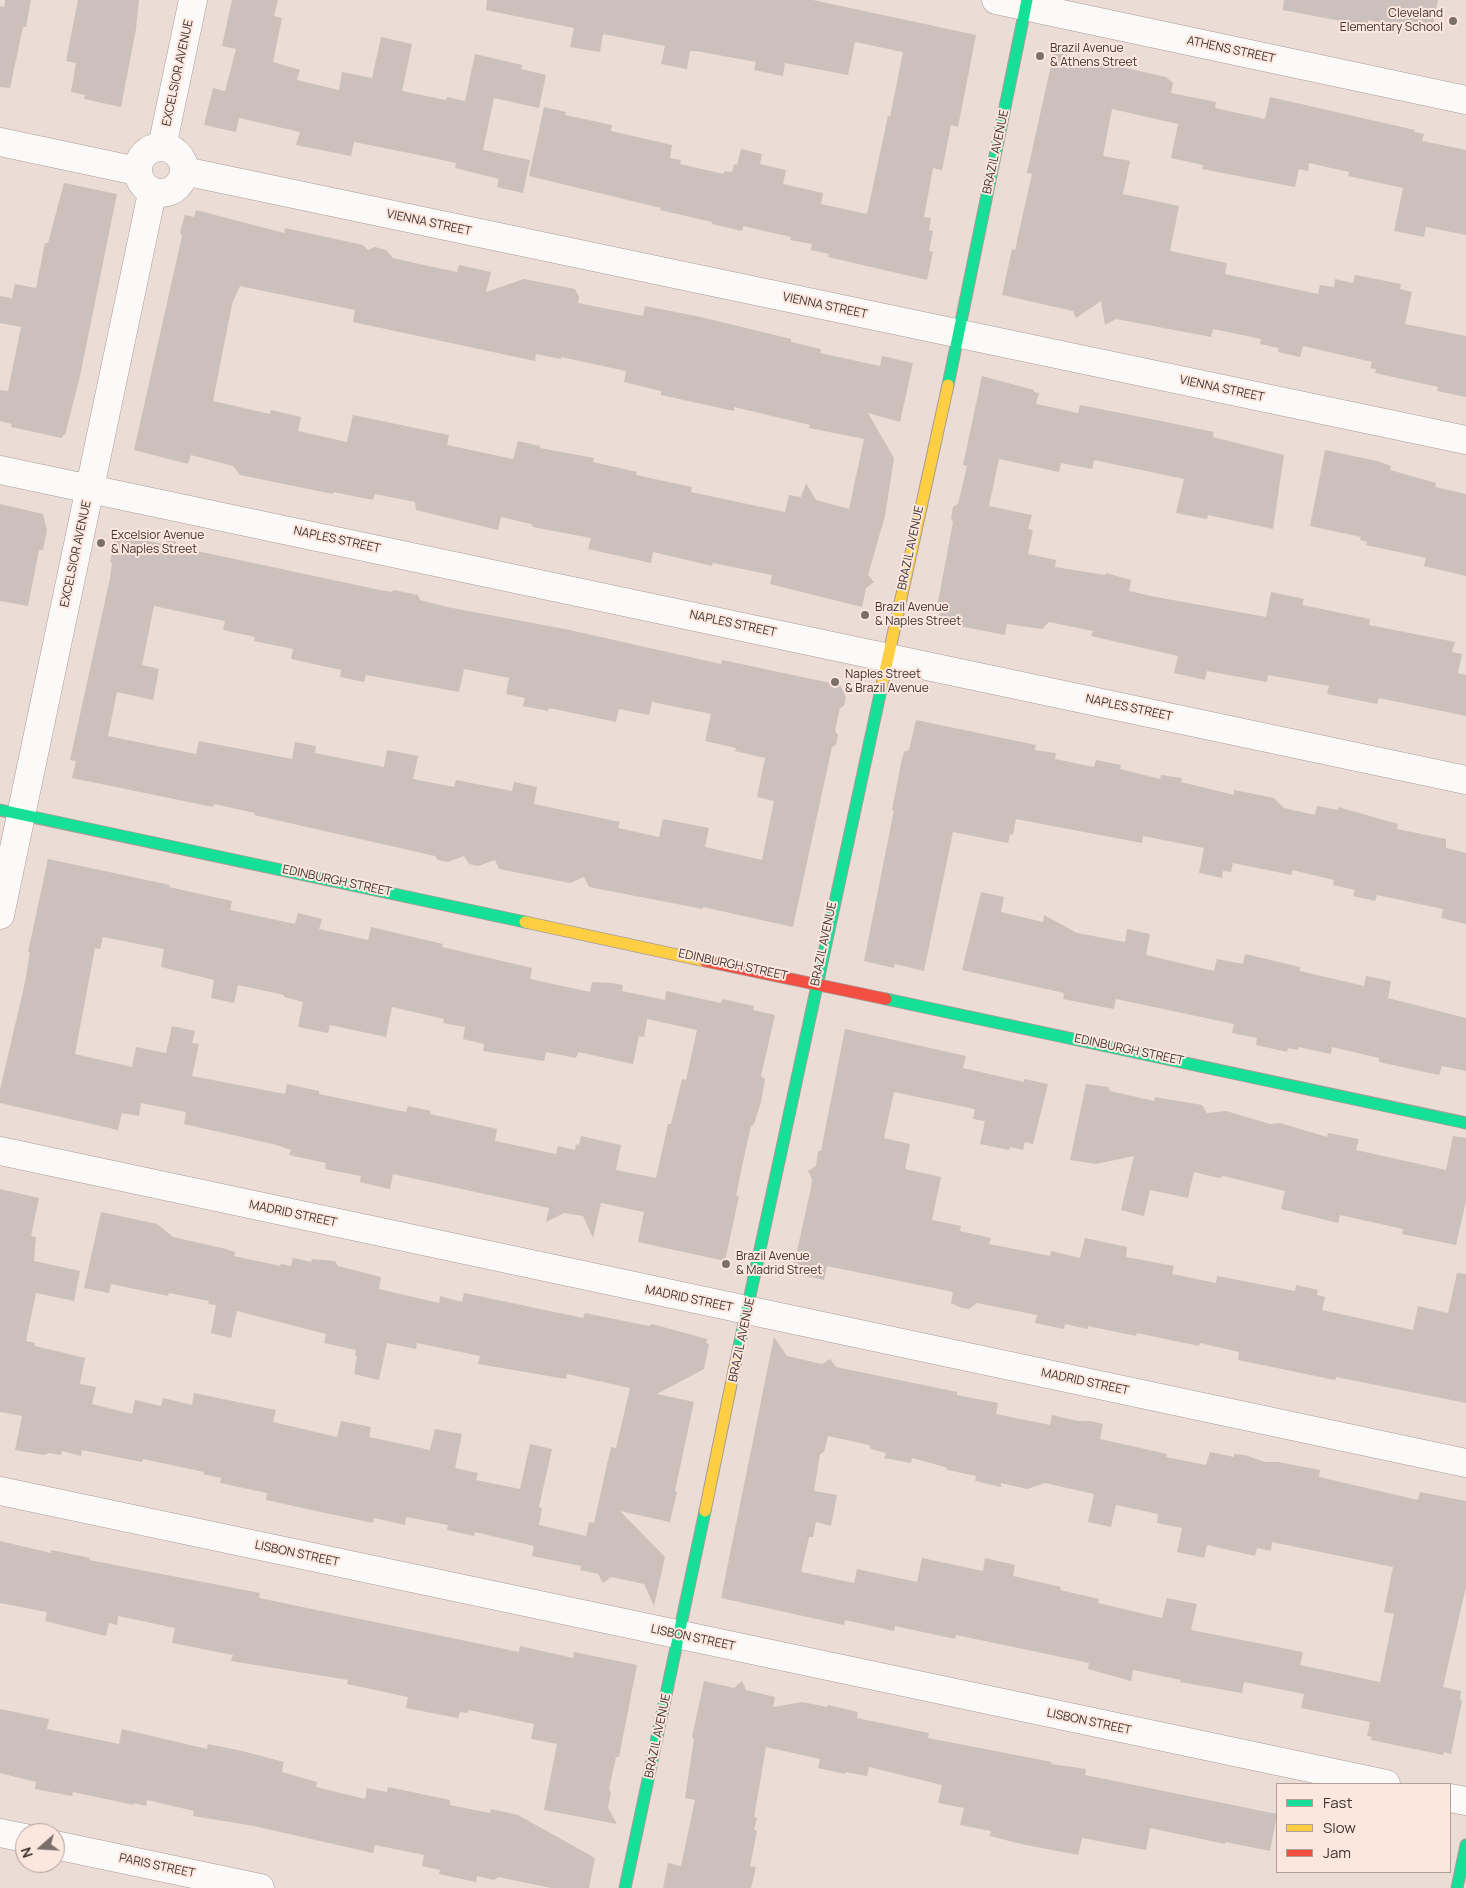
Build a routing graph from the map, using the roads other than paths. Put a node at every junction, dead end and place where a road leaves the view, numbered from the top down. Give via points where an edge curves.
1 (193, 0) edge
2 (996, 0) edge
3 (1026, 3) edge
4 (1466, 100) edge
5 (0, 142) edge
6 (162, 146) junction
7 (184, 171) junction
8 (145, 182) junction
9 (959, 334) junction
10 (1466, 440) edge
11 (0, 470) edge
12 (90, 488) junction
13 (888, 656) junction
14 (1466, 780) edge
15 (11, 812) edge
16 (0, 915) edge
17 (816, 983) junction
18 (1466, 1122) edge
19 (0, 1151) edge
20 (748, 1311) junction
21 (1466, 1463) edge
22 (0, 1492) edge
23 (680, 1635) junction
24 (1381, 1783) edge
25 (1451, 1798) edge
26 (1466, 1801) edge
27 (0, 1833) edge
28 (15, 1836) edge
29 (1466, 1844) edge
30 (65, 1847) edge
31 (260, 1888) edge
32 (625, 1888) edge
33 (1457, 1888) edge

1 - 6 street, EXCELSIOR AVENUE
2 - 3 street, ATHENS STREET
3 - 4 street, ATHENS STREET
3 - 9 street, BRAZIL AVENUE
5 - 8 street
6 - 7 street via 181,158
6 - 8 street via 144,153 139,161
7 - 8 street via 177,187 161,194
7 - 9 street, VIENNA STREET
8 - 12 street, EXCELSIOR AVENUE
9 - 10 street, VIENNA STREET
9 - 13 street, BRAZIL AVENUE
11 - 12 street, NAPLES STREET
12 - 13 street, NAPLES STREET
12 - 15 street, EXCELSIOR AVENUE
13 - 14 street, NAPLES STREET
13 - 17 street, BRAZIL AVENUE
15 - 16 street, EXCELSIOR AVENUE
15 - 17 street, EDINBURGH STREET
17 - 18 street, EDINBURGH STREET
17 - 20 street, BRAZIL AVENUE
19 - 20 street, MADRID STREET
20 - 21 street, MADRID STREET
20 - 23 street, BRAZIL AVENUE
22 - 23 street, LISBON STREET
23 - 24 street, LISBON STREET
23 - 32 street, BRAZIL AVENUE
25 - 26 street
27 - 28 street
29 - 33 street
30 - 31 street, PARIS STREET

